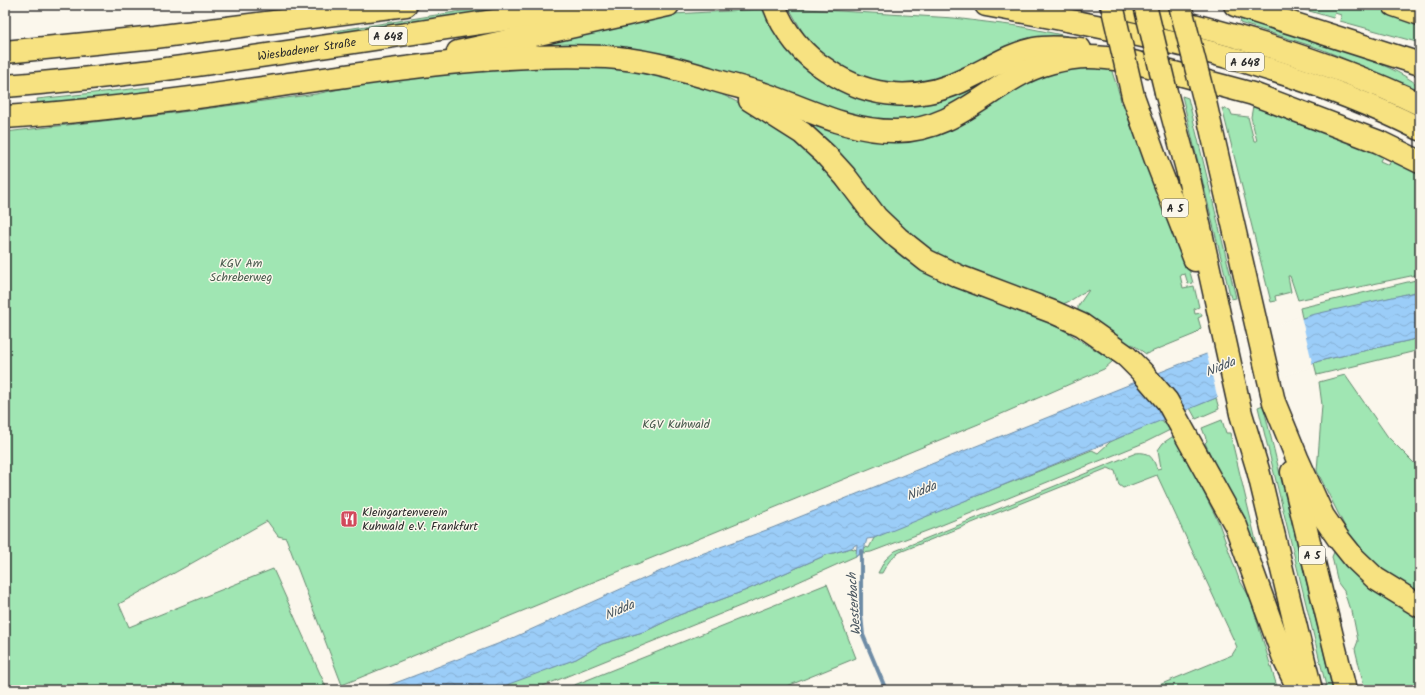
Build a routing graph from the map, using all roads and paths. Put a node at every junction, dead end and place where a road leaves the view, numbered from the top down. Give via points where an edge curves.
1 (406, 5) edge
2 (607, 5) edge
3 (668, 5) edge
4 (774, 5) edge
5 (986, 5) edge
6 (1111, 5) edge
7 (1145, 5) edge
8 (1180, 5) edge
9 (1235, 5) edge
10 (1394, 5) edge
11 (368, 7) edge
12 (1420, 14) edge
13 (5, 52) edge
14 (1129, 60) junction
15 (1420, 64) edge
16 (393, 69) junction
17 (708, 78) junction
18 (5, 86) edge
19 (1420, 104) edge
20 (5, 117) edge
21 (1420, 129) edge
22 (1420, 162) edge
23 (1219, 319) junction
24 (1277, 411) junction
25 (1420, 606) edge
26 (1299, 690) edge
27 (1311, 690) edge
28 (1345, 690) edge

1 - 11 highway
2 - 18 highway, Wiesbadener Straße / A 648 via 170,69
3 - 16 highway
4 - 14 highway, A 648 via 795,41 816,63 858,87 880,92 926,94 968,79 1014,55 1035,49 1057,47 1086,50
5 - 21 highway, A 648 via 1152,38 1237,59 1298,79
6 - 19 highway, A 648 via 1273,47 1347,72
6 - 23 highway, A 5, bridge via 1133,96
7 - 23 highway, A 5, bridge via 1187,169
8 - 24 highway, A 5, bridge
9 - 15 highway
10 - 12 highway
11 - 13 highway via 155,37
14 - 17 highway via 1087,57 1062,60 1039,67 1018,76 951,119 902,131 874,131 834,121 765,95
14 - 22 highway, A 648 via 1253,94 1379,142
16 - 17 highway via 529,58 603,57 673,67
16 - 20 highway via 143,105
17 - 26 highway via 748,99 802,133 845,176 876,217 927,261 958,276 1076,322 1126,356 1167,401 1236,526 1285,661
23 - 27 highway, A 5
24 - 25 highway, A 5 via 1323,516 1338,538 1376,580
24 - 28 highway, A 5

